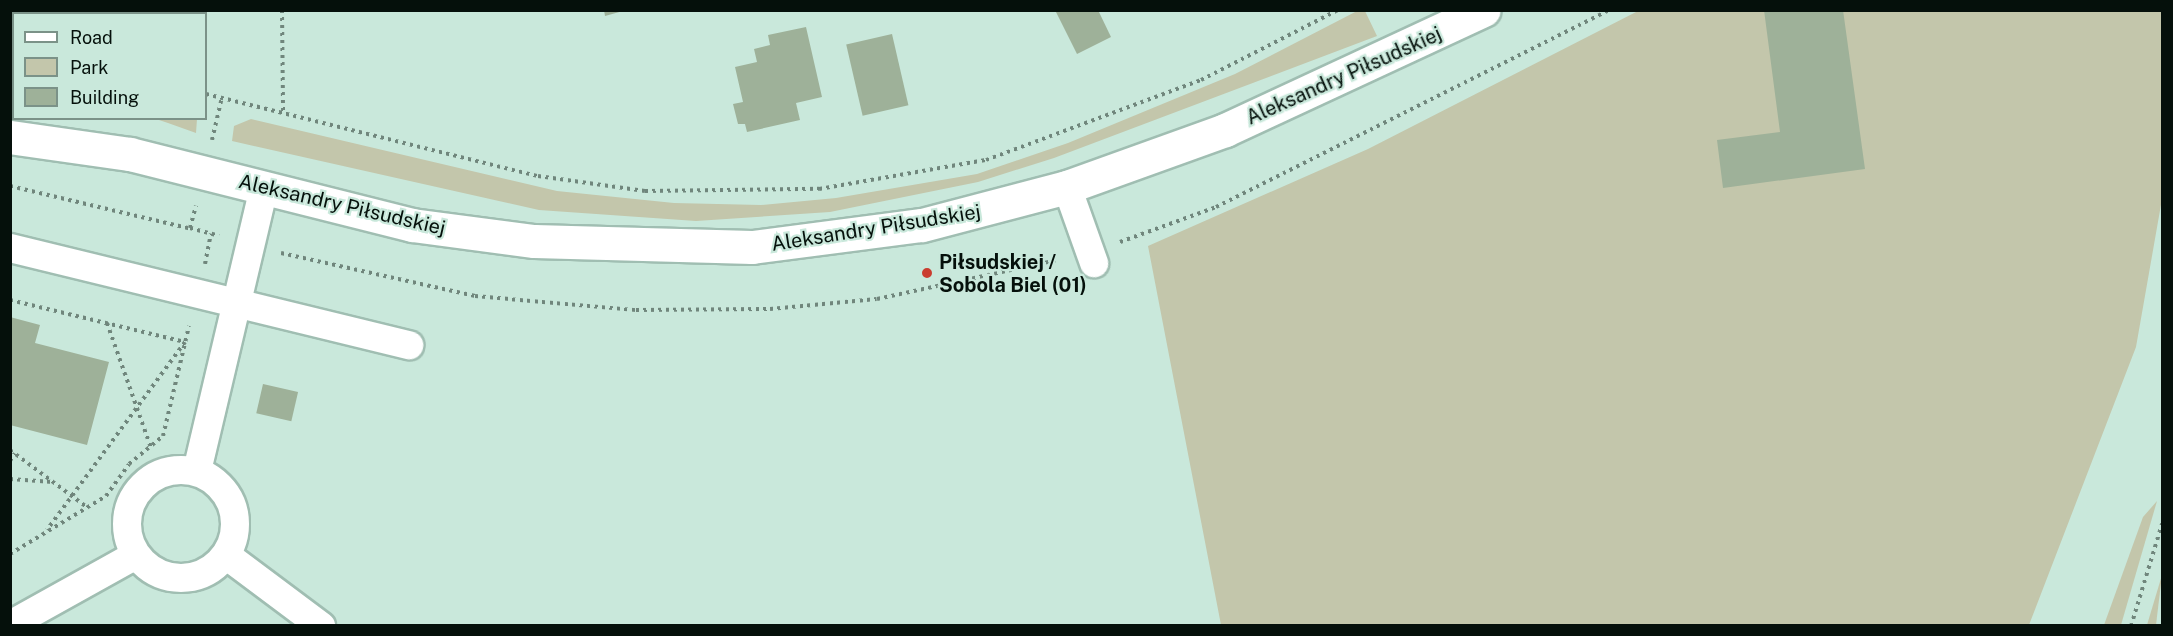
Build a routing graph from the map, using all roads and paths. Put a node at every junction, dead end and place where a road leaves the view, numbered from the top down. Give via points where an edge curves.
1 (282, 10) edge
2 (1338, 10) edge
3 (1484, 10) edge
4 (207, 94) edge
5 (283, 112) junction
6 (10, 137) edge
7 (10, 186) edge
8 (1067, 187) junction
9 (264, 188) junction
10 (10, 248) edge
11 (1095, 262) dead end
12 (197, 293) junction
13 (10, 300) edge
14 (236, 303) junction
15 (107, 323) junction
16 (185, 342) junction
17 (409, 345) dead end
18 (137, 408) junction
19 (151, 448) junction
20 (13, 451) edge
21 (10, 461) edge
22 (197, 471) junction
23 (10, 479) edge
24 (54, 482) junction
25 (72, 496) junction
26 (88, 508) junction
27 (2163, 524) edge
28 (45, 533) junction
29 (10, 554) edge
30 (136, 555) junction
31 (226, 555) junction
32 (10, 625) edge
33 (321, 626) edge
34 (2131, 626) edge

1 - 5 path
2 - 5 path via 1201,80 986,159 819,189 645,191 538,176
3 - 8 street, Aleksandry Piłsudskiej via 1225,130
4 - 5 path
6 - 9 street, Aleksandry Piłsudskiej via 130,154
7 - 12 path via 212,234
8 - 9 street, Aleksandry Piłsudskiej via 932,222 832,239 752,248 647,249 534,242 412,225
8 - 11 street
9 - 14 street
10 - 12 street
12 - 14 street
12 - 16 path
13 - 15 path
14 - 17 street
14 - 22 street
15 - 16 path
15 - 18 path
16 - 18 path
16 - 19 path via 163,436
18 - 19 path
18 - 25 path
19 - 26 path
20 - 21 path
20 - 24 path
22 - 30 street via 153,476 133,498 127,526
22 - 31 street via 230,499 236,528
23 - 24 path
24 - 25 path
25 - 26 path
25 - 28 path
26 - 28 path
27 - 34 path
28 - 29 path
30 - 31 street via 173,578 203,574
30 - 32 street
31 - 33 street

